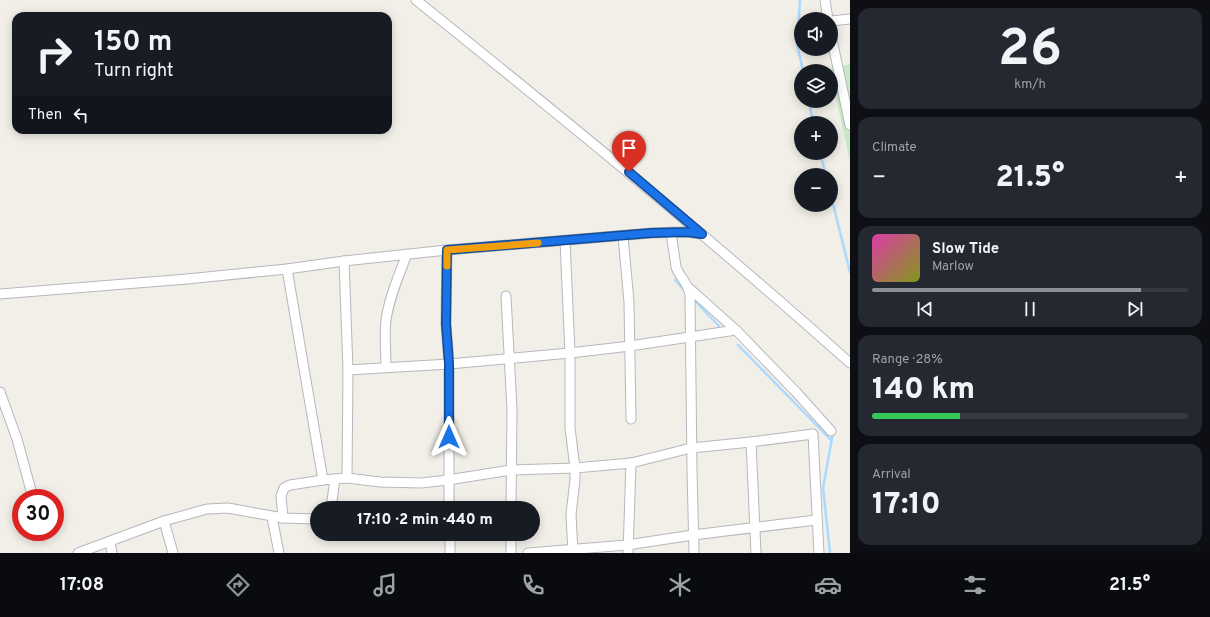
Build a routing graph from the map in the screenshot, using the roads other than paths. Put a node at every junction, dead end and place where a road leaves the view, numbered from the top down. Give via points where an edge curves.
1 (416, 0) edge
2 (824, 0) edge
3 (827, 12) edge
4 (850, 19) edge
5 (838, 20) edge
6 (835, 56) edge
7 (850, 125) edge
8 (671, 232) junction
9 (702, 234) junction
10 (623, 236) junction
11 (565, 241) junction
12 (447, 250) junction
13 (407, 254) junction
14 (344, 261) junction
15 (287, 269) junction
16 (689, 288) junction
17 (0, 294) edge
18 (506, 296) dead end
19 (736, 330) junction
20 (691, 338) junction
21 (630, 346) junction
22 (570, 353) junction
23 (510, 358) junction
24 (850, 363) edge
25 (449, 364) junction
26 (386, 367) junction
27 (348, 370) junction
28 (0, 392) edge
29 (631, 420) dead end
30 (831, 431) dead end
31 (751, 442) junction
32 (692, 448) junction
33 (631, 463) junction
34 (575, 468) junction
35 (511, 470) junction
36 (347, 478) junction
37 (335, 479) junction
38 (323, 480) junction
39 (448, 480) junction
40 (31, 489) edge
41 (332, 501) edge
42 (449, 501) edge
43 (511, 501) edge
44 (272, 517) junction
45 (283, 518) junction
46 (310, 519) edge
47 (816, 520) junction
48 (164, 522) junction
49 (755, 527) junction
50 (693, 535) junction
51 (450, 541) edge
52 (511, 541) edge
53 (110, 542) junction
54 (628, 549) edge
55 (573, 552) edge
56 (78, 553) edge
57 (112, 553) edge
58 (173, 553) edge
59 (279, 553) edge
60 (450, 553) edge
61 (511, 553) edge
62 (528, 553) edge
63 (694, 553) edge
64 (756, 553) edge
65 (819, 553) edge

1 - 9 street via 586,136
2 - 3 street
4 - 5 street
6 - 7 street
8 - 9 street
8 - 10 street
8 - 16 street via 676,267
9 - 24 street
10 - 11 street
10 - 21 street
11 - 12 street
11 - 22 street
12 - 13 street
12 - 25 street via 446,324
13 - 14 street
13 - 26 street via 386,319
14 - 15 street
14 - 27 street
15 - 17 street
15 - 38 street
16 - 19 street
16 - 20 street
18 - 23 street
19 - 20 street
19 - 30 street
20 - 21 street
20 - 32 street
21 - 22 street
21 - 29 street
22 - 23 street
22 - 34 street via 569,411
23 - 25 street
23 - 35 street
25 - 26 street
25 - 39 street
26 - 27 street
27 - 36 street
28 - 40 street via 17,439
31 - 32 street
31 - 47 street via 813,434
31 - 49 street
32 - 33 street
32 - 50 street
33 - 34 street
33 - 54 street
34 - 35 street
34 - 55 street via 571,514
35 - 39 street
35 - 43 street
36 - 37 street
36 - 39 street via 406,484
37 - 38 street
37 - 41 street
38 - 45 street via 284,488 281,496
39 - 42 street
44 - 45 street
44 - 48 street via 217,508 194,512
44 - 59 street
45 - 46 street
47 - 49 street
47 - 65 street
48 - 53 street
48 - 58 street
49 - 50 street
49 - 64 street
50 - 54 street
50 - 63 street
51 - 60 street
52 - 61 street
53 - 56 street
53 - 57 street
54 - 55 street
55 - 62 street

